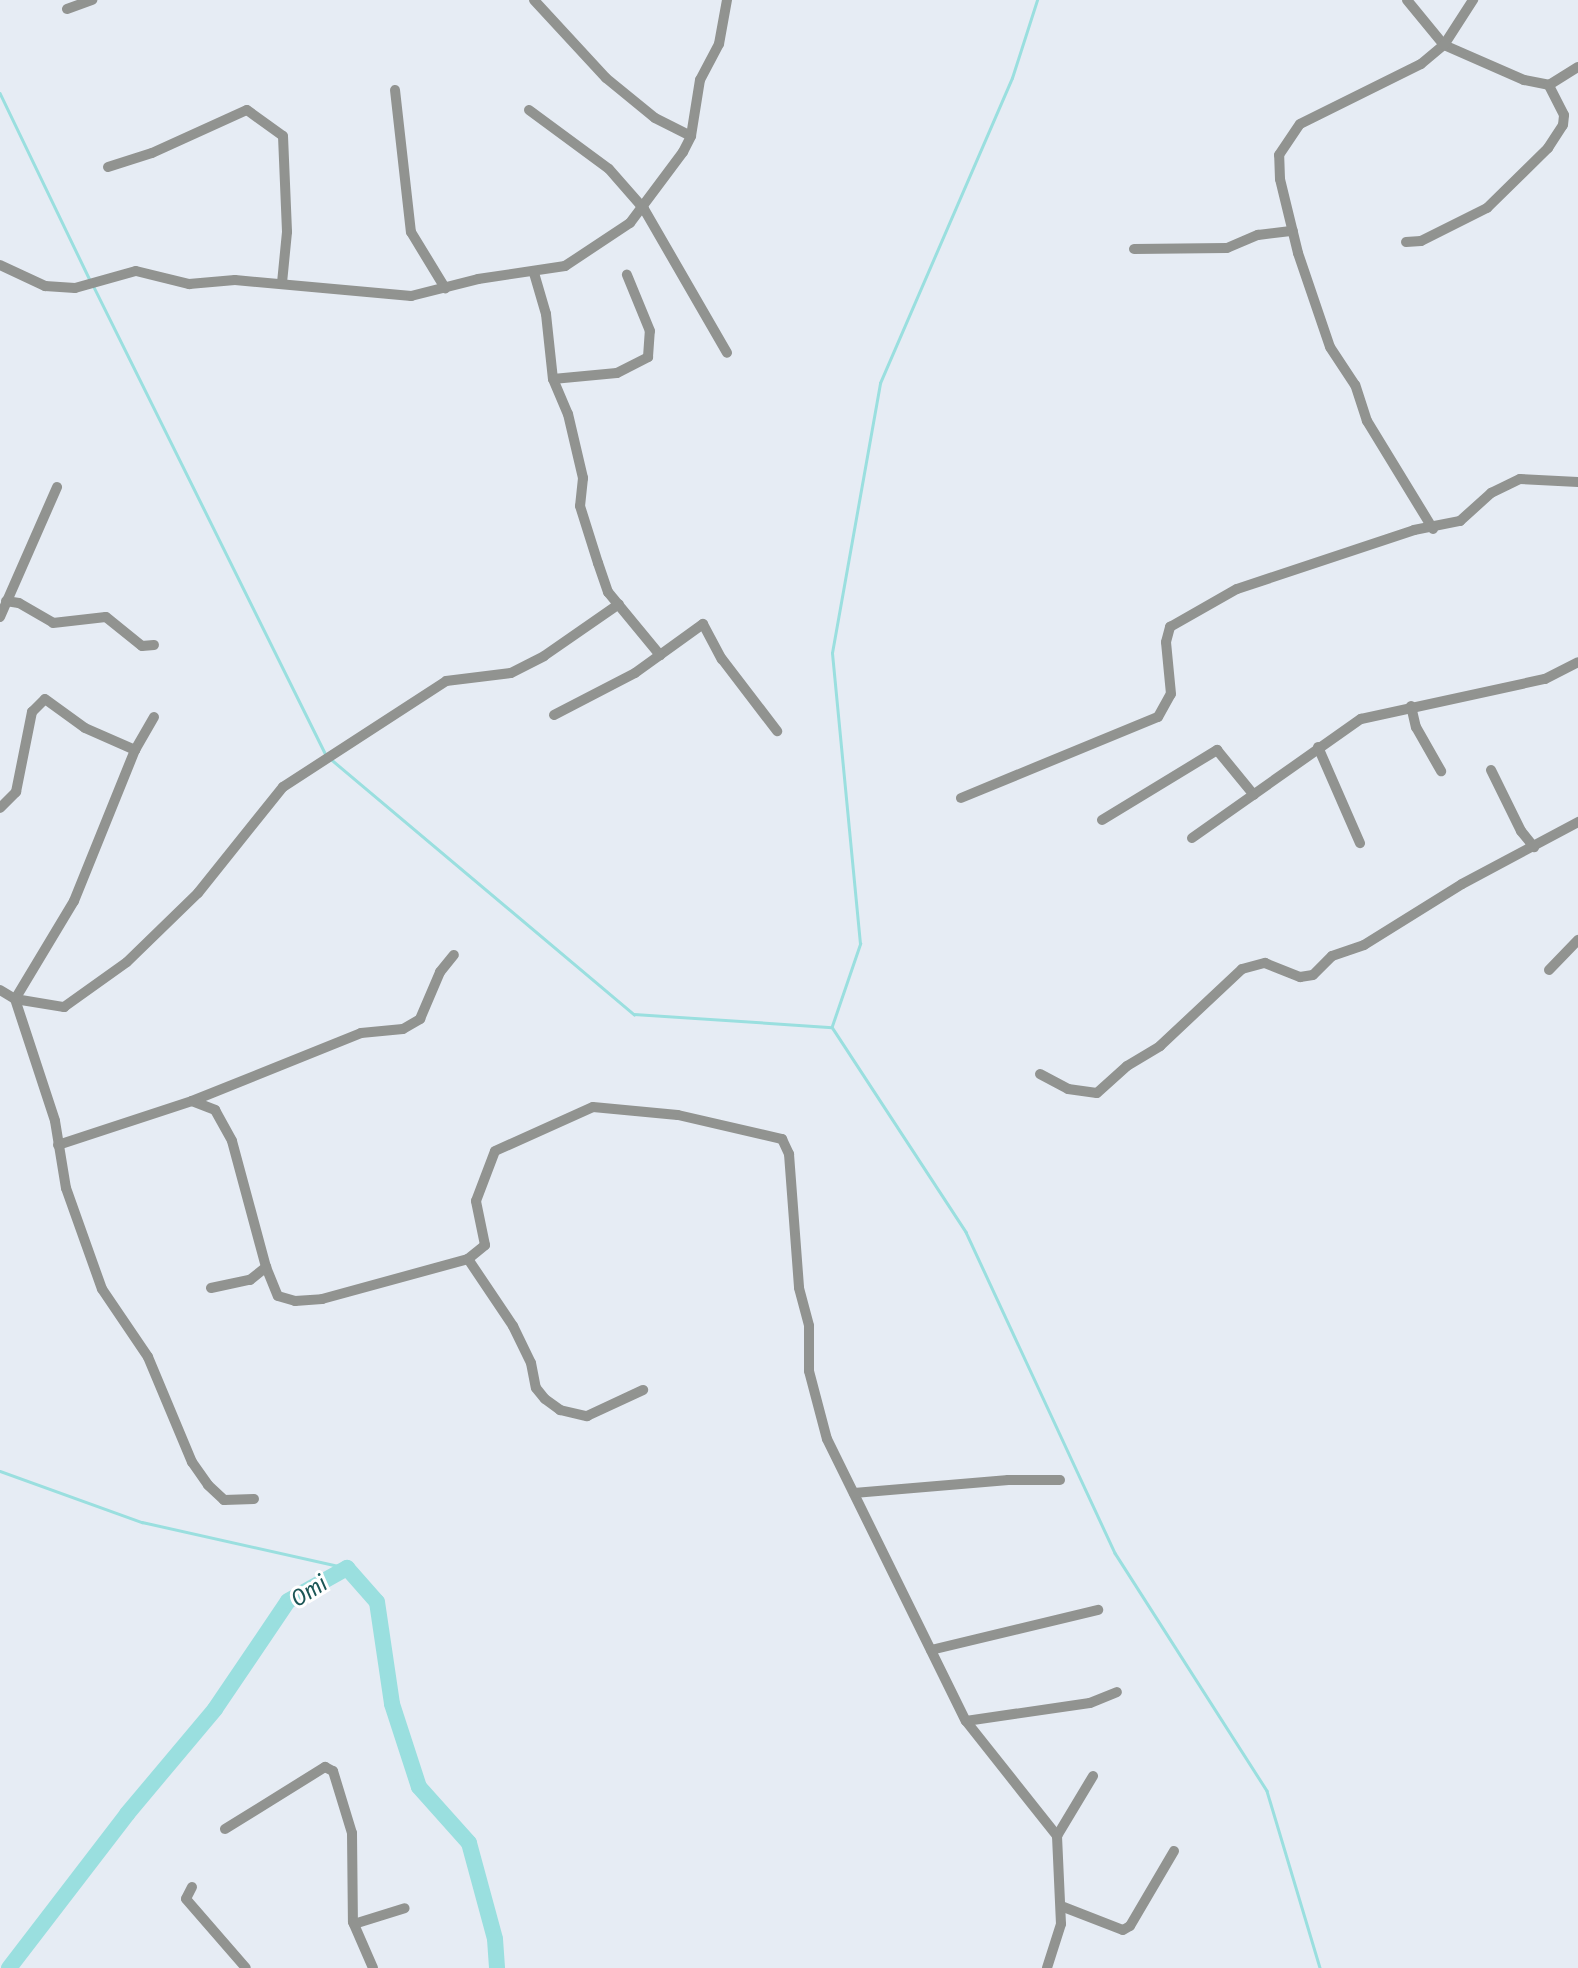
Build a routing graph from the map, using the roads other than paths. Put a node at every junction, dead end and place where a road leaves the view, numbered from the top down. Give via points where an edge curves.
1 (92, 0) edge
2 (534, 0) edge
3 (727, 0) edge
4 (1407, 0) edge
5 (1473, 0) edge
6 (67, 9) dead end
7 (1444, 46) junction
8 (1578, 67) edge
9 (1549, 85) junction
10 (395, 90) dead end
11 (529, 110) dead end
12 (691, 136) junction
13 (108, 167) dead end
14 (644, 209) junction
15 (1293, 231) junction
16 (1406, 242) dead end
17 (1134, 249) dead end
18 (0, 265) edge
19 (534, 273) junction
20 (627, 275) dead end
21 (282, 284) junction
22 (445, 288) junction
23 (727, 353) dead end
24 (553, 379) junction
25 (1578, 482) edge
26 (57, 487) dead end
27 (1433, 529) junction
28 (6, 601) junction
29 (619, 604) junction
30 (0, 617) edge
31 (154, 645) dead end
32 (660, 655) junction
33 (1578, 662) edge
34 (1411, 706) junction
35 (554, 715) dead end
36 (154, 717) dead end
37 (777, 731) dead end
38 (1318, 747) junction
39 (135, 750) junction
40 (1491, 770) dead end
41 (1441, 771) dead end
42 (1254, 795) junction
43 (961, 798) dead end
44 (0, 808) edge
45 (1102, 820) dead end
46 (1577, 825) edge
47 (1192, 838) dead end
48 (1360, 844) dead end
49 (1534, 847) junction
50 (1578, 940) edge
51 (454, 955) dead end
52 (1549, 970) dead end
53 (0, 990) edge
54 (15, 999) junction
55 (1040, 1074) dead end
56 (192, 1101) junction
57 (58, 1144) junction
58 (468, 1259) junction
59 (266, 1267) junction
60 (211, 1288) dead end
61 (643, 1391) dead end
62 (1060, 1480) dead end
63 (854, 1493) junction
64 (254, 1499) dead end
65 (1098, 1610) dead end
66 (931, 1650) junction
67 (1117, 1692) dead end
68 (966, 1721) junction
69 (1093, 1776) dead end
70 (225, 1829) dead end
71 (1057, 1836) junction
72 (1174, 1851) dead end
73 (192, 1887) dead end
74 (1061, 1906) junction
75 (405, 1908) dead end
76 (354, 1924) junction
77 (246, 1968) edge
78 (373, 1968) edge
79 (1047, 1968) edge

1 - 6 street
2 - 12 street via 606,78 655,118
3 - 12 street via 716,53 700,80
4 - 7 street
5 - 7 street
7 - 9 street via 1524,80
7 - 15 street via 1421,64 1300,124 1286,139 1279,155 1280,179
8 - 9 street
9 - 16 street via 1564,116 1548,148 1487,208 1421,241
10 - 22 street via 411,232
11 - 14 street via 609,169
12 - 14 street
13 - 21 street via 152,153 247,110 283,136 288,232
14 - 19 street via 608,241 565,266
14 - 23 street
15 - 17 street via 1266,233 1227,248
15 - 27 street via 1330,347 1354,385 1367,421
18 - 21 street via 45,286 75,288 136,271 189,284 235,280
19 - 22 street
19 - 24 street via 546,314
20 - 24 street via 650,331 648,357 617,373
21 - 22 street via 411,296
24 - 29 street via 568,414 583,478 580,506 608,592
25 - 27 street via 1520,480 1491,493 1460,521
26 - 28 street
27 - 43 street via 1414,530 1377,546 1268,577 1170,627 1166,642 1171,694 1158,717
28 - 30 street
28 - 31 street via 19,603 53,623 106,617 142,646
29 - 32 street
29 - 54 street via 511,673 446,681 283,787 198,893 127,962 64,1007
32 - 35 street
32 - 37 street via 703,624 722,659
33 - 34 street via 1545,679
34 - 38 street via 1361,719
34 - 41 street via 1416,727
36 - 39 street
38 - 42 street
38 - 48 street
39 - 44 street via 85,728 44,699 33,712 16,792
39 - 54 street via 74,901
40 - 49 street via 1521,831
42 - 45 street via 1217,750
42 - 47 street
46 - 49 street
49 - 55 street via 1462,884 1364,945 1332,956 1313,975 1300,977 1265,963 1242,969 1160,1046 1127,1066 1097,1093 1068,1089
50 - 52 street
51 - 56 street via 440,972 420,1019 403,1029 361,1033
53 - 54 street
54 - 57 street
56 - 57 street
56 - 59 street via 215,1110 232,1141
57 - 64 street via 82,1241 102,1289 148,1357 192,1462 224,1500
58 - 59 street via 322,1299 296,1301 278,1296
58 - 61 street via 513,1326 531,1363 536,1388 545,1399 560,1410 587,1416
58 - 63 street via 485,1245 476,1201 495,1151 522,1142 558,1120 593,1107 625,1109 678,1115 782,1139 789,1154 799,1288 809,1326 809,1371 827,1439
59 - 60 street via 250,1280
62 - 63 street
63 - 66 street
65 - 66 street
66 - 68 street
67 - 68 street via 1090,1703
68 - 71 street
69 - 71 street
70 - 76 street via 318,1770 333,1771 352,1833
71 - 74 street
72 - 74 street via 1130,1926 1123,1930
73 - 77 street via 186,1899
74 - 79 street via 1061,1924
75 - 76 street
76 - 78 street

